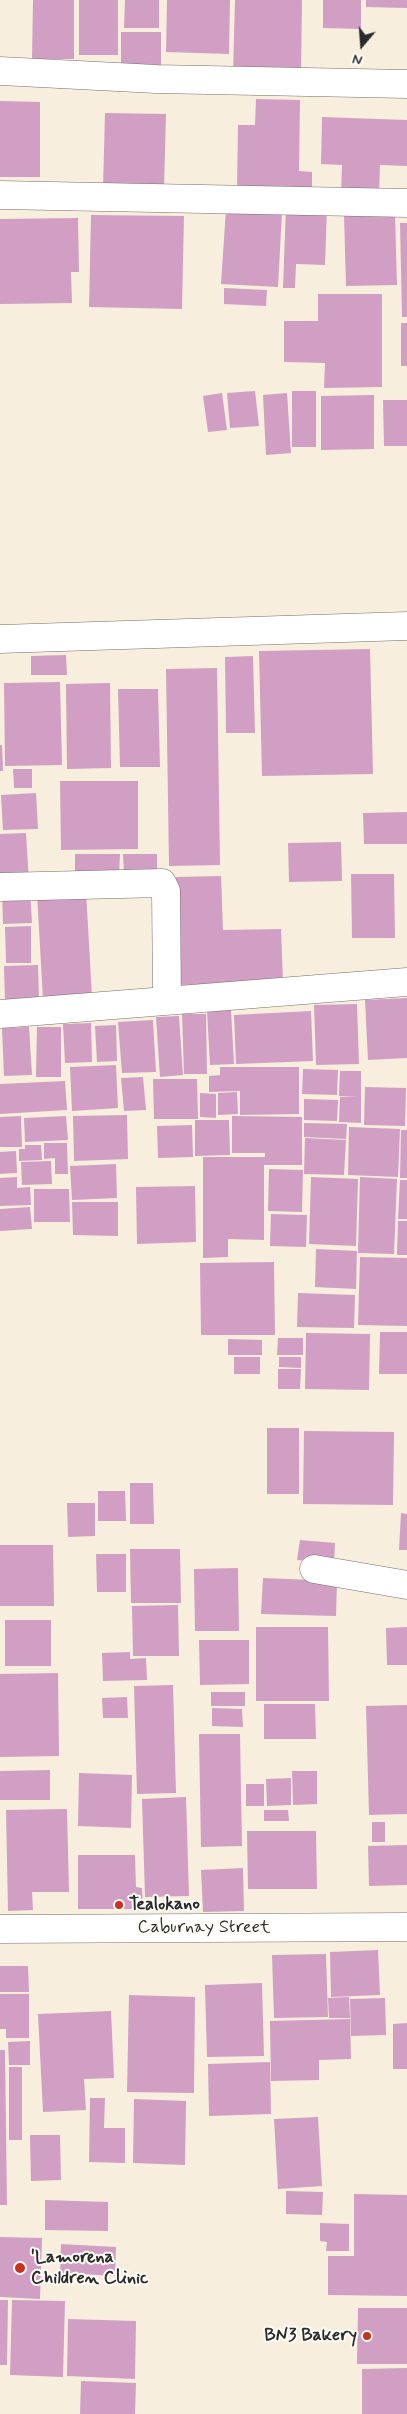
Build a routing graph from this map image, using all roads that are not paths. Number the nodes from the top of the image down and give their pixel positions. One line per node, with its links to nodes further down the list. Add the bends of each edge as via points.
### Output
1 (0, 71): 2 (street, via 156,79)
2 (407, 84)
3 (0, 195): 4 (street)
4 (407, 203)
5 (407, 626): 6 (street)
6 (0, 639)
7 (0, 887): 9 (street, via 162,883 166,890)
8 (407, 982): 9 (street)
9 (167, 1000): 10 (street)
10 (0, 1014)
11 (314, 1569): 12 (street)
12 (407, 1585)
13 (407, 1927): 14 (street, Caburnay Street)
14 (0, 1930)

